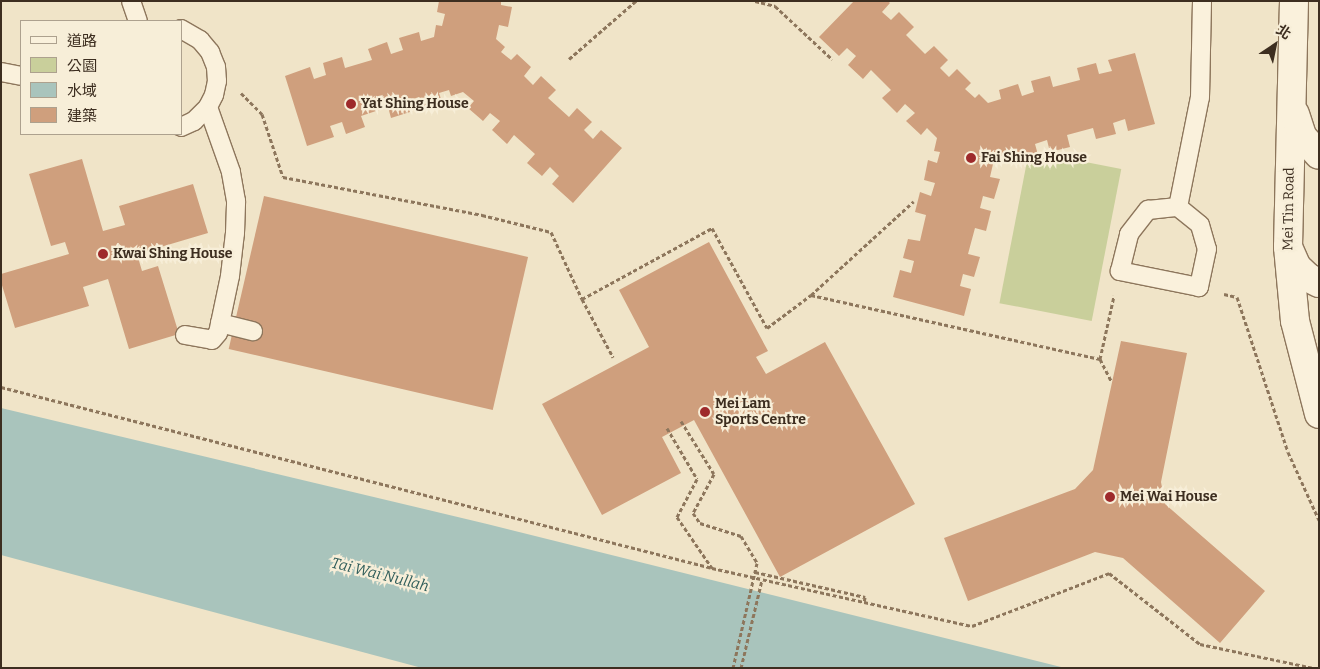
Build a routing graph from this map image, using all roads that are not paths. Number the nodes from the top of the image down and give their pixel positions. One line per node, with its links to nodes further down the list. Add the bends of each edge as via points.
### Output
1 (131, 1): 4 (lane)
2 (1202, 1): 12 (lane, via 1200,97)
3 (1294, 1): 8 (street, Mei Tin Road)
4 (138, 20)
5 (182, 30): 9 (lane, via 200,40 216,67 215,88)
6 (1, 72): 7 (lane)
7 (20, 76)
8 (1293, 98): 11 (street, via 1302,136); 13 (street, Mei Tin Road)
9 (208, 107): 10 (lane, via 194,121); 15 (lane, via 231,172 236,201 230,276)
10 (182, 127)
11 (1319, 155)
12 (1178, 207): 12 (lane, via 1200,225 1207,249 1199,288 1120,271 1129,234 1148,210)
13 (1288, 247): 14 (street, via 1297,268); 18 (street, Mei Tin Road, via 1295,321)
14 (1319, 283)
15 (220, 323): 16 (lane); 17 (lane, via 212,340)
16 (253, 331)
17 (185, 335)
18 (1319, 414)

